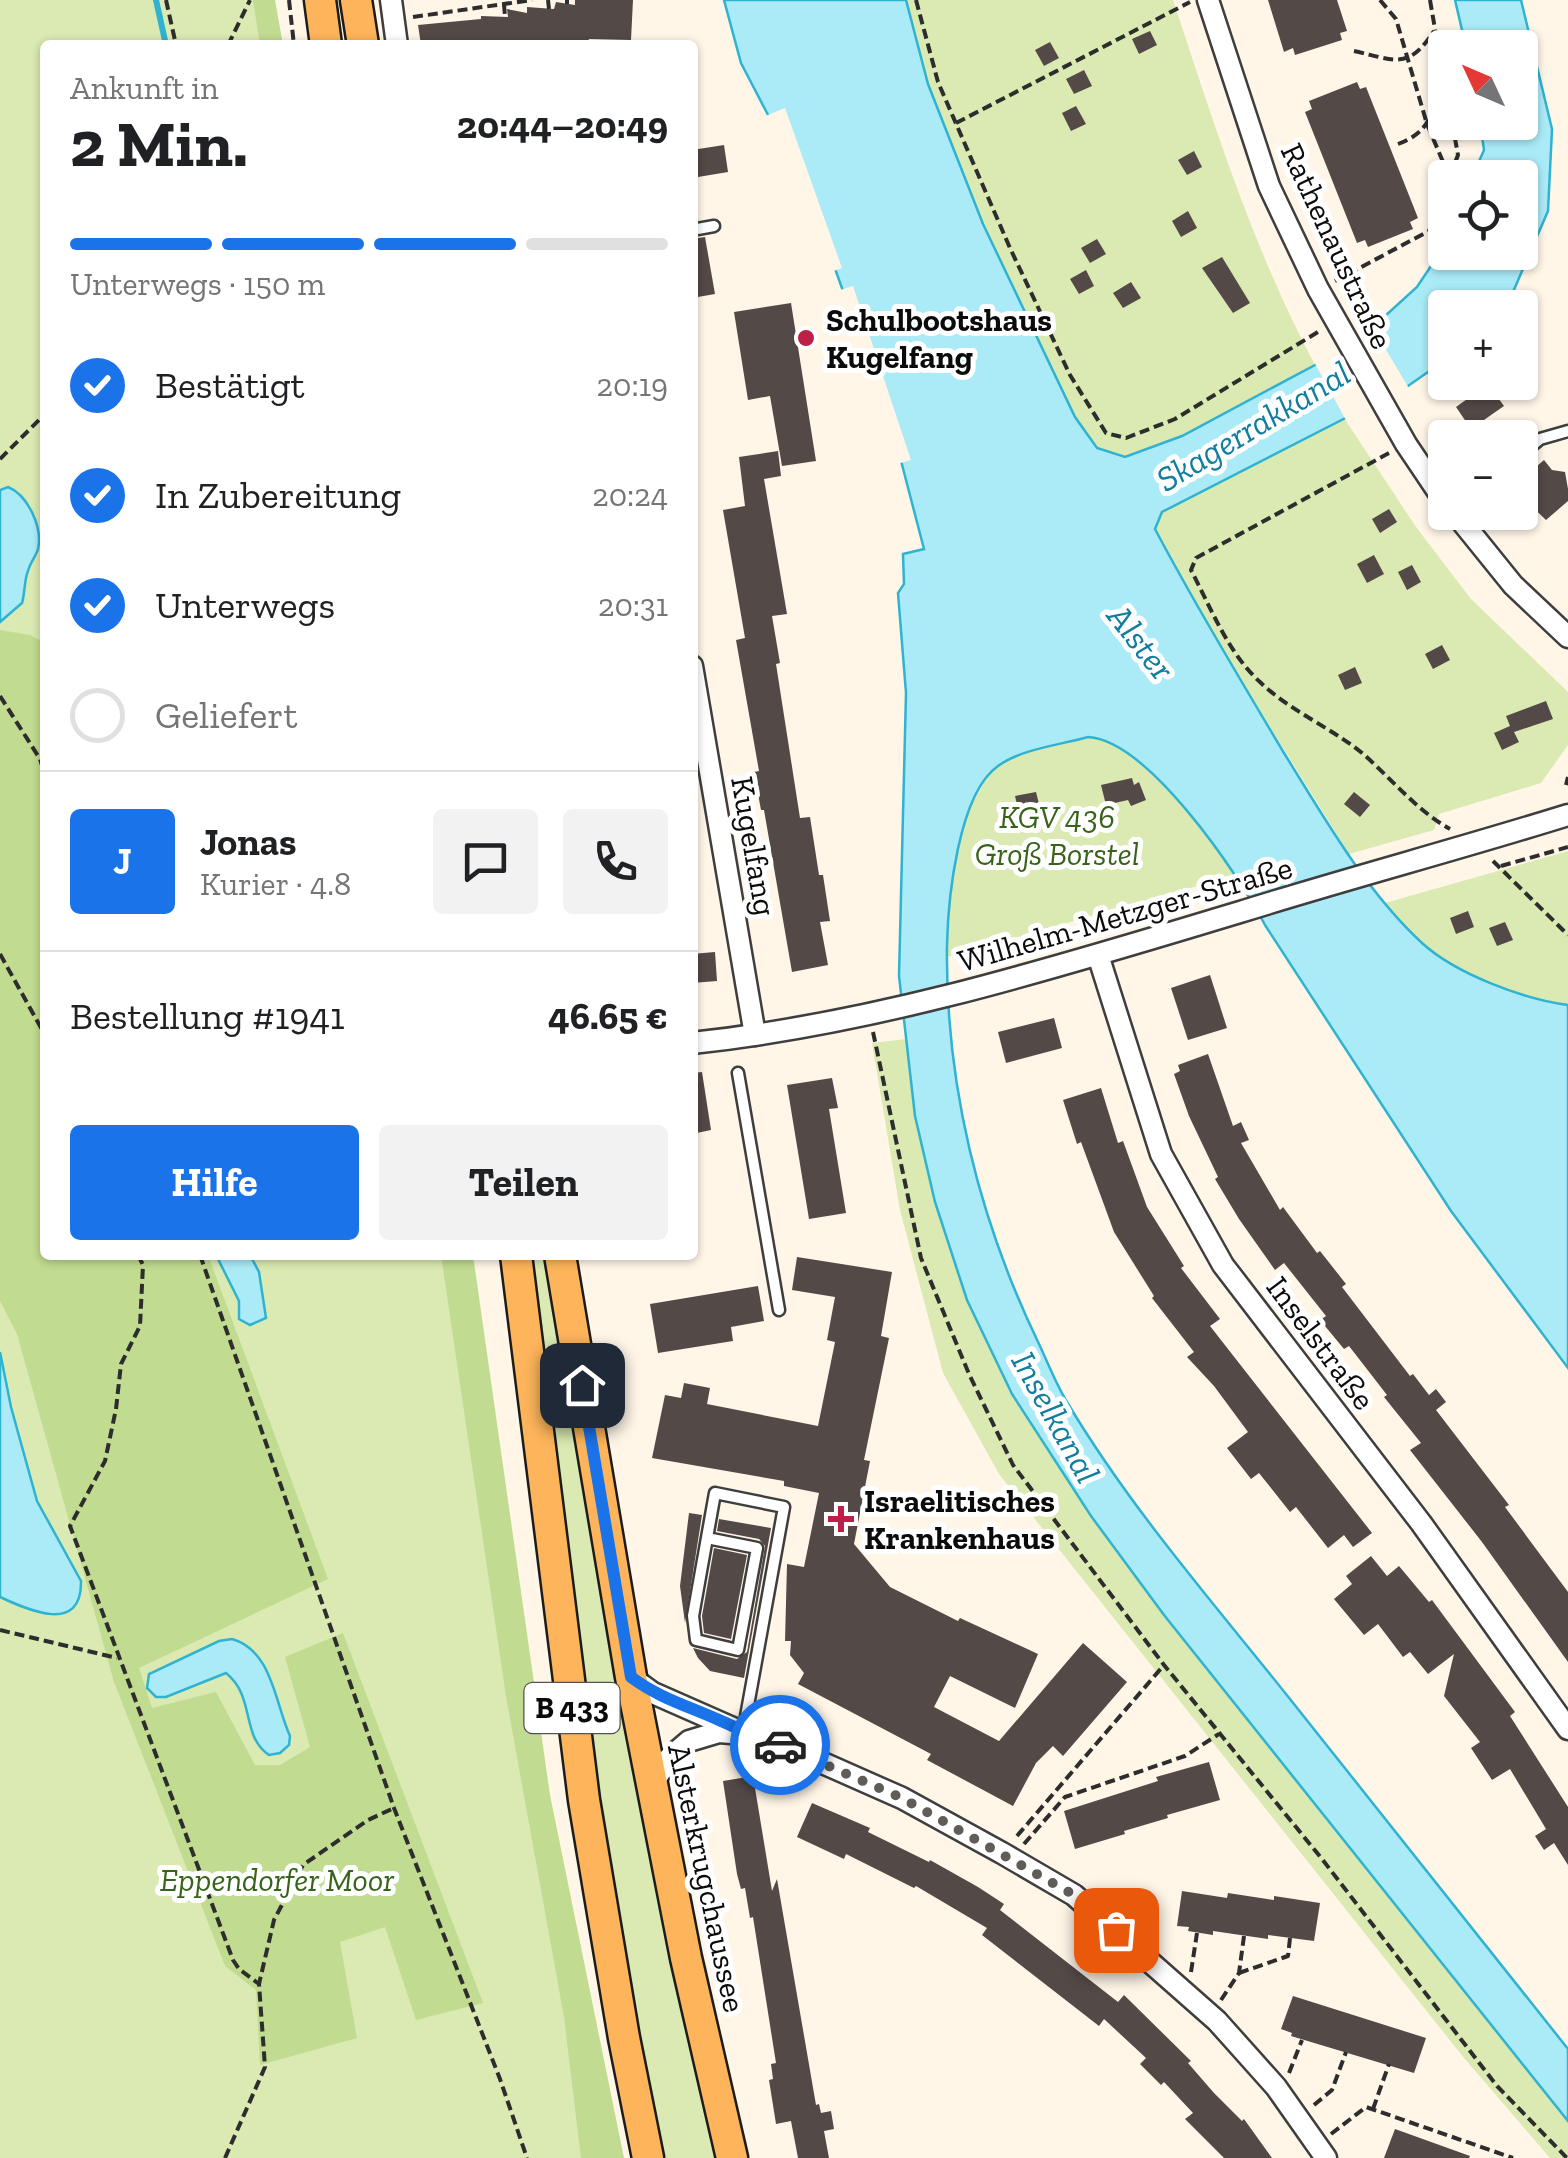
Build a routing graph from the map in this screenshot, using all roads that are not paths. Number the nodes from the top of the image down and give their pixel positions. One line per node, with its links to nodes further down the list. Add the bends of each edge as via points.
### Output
1 (320, 0): 5 (main road)
2 (356, 0): 6 (main road)
3 (1208, 0): 12 (street, Rathenaustraße, via 1269,186 1342,336)
4 (392, 10): 7 (street)
5 (325, 40)
6 (362, 40)
7 (396, 40)
8 (714, 226): 9 (lane)
9 (698, 229)
10 (1568, 431): 11 (lane)
11 (1538, 441)
12 (1428, 477)
13 (1469, 530): 14 (street)
14 (1568, 636)
15 (698, 701): 18 (street, Kugelfang)
16 (1568, 814): 17 (street, Wilhelm-Metzger-Straße)
17 (1098, 956): 18 (street, Wilhelm-Metzger-Straße, via 958,994); 26 (street, Inselstraße, via 1161,1154 1223,1265 1421,1523)
18 (755, 1035): 19 (street, Wilhelm-Metzger-Straße)
19 (698, 1041)
20 (738, 1073): 23 (lane)
21 (517, 1260): 30 (main road, B 433, via 584,1800)
22 (561, 1260): 25 (main road, Alsterkrugchaussee / B 433)
23 (780, 1310)
24 (707, 1538): 24 (lane, via 693,1616 696,1640 738,1650 757,1548); 27 (lane, via 715,1492 784,1506)
25 (631, 1677): 27 (street, via 653,1694); 28 (main road, Alsterkrugchaussee / B 433)
26 (1568, 1730)
27 (743, 1734): 28 (street, via 688,1740); 29 (street, via 902,1798 1074,1895 1207,2012 1276,2086)
28 (652, 1785): 31 (main road, Alsterkrugchaussee / B 433)
29 (1322, 2151)
30 (648, 2158)
31 (732, 2158)

